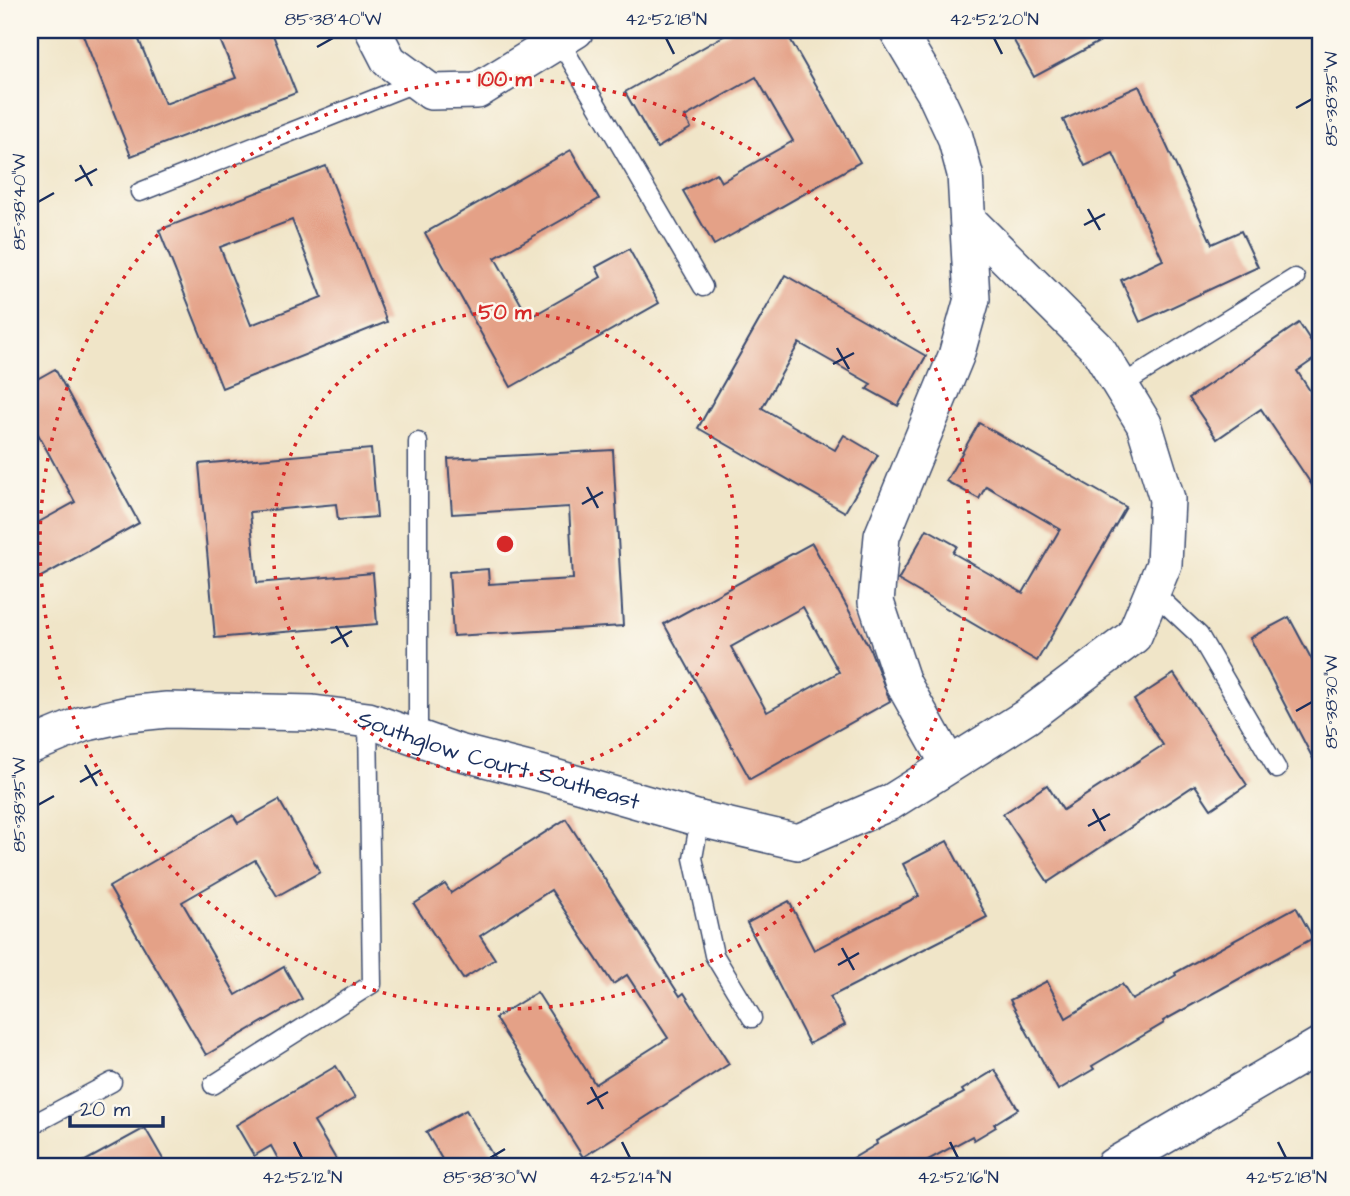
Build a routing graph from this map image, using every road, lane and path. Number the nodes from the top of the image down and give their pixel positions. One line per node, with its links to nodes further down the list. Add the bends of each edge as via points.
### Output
1 (373, 30): 4 (street, via 389,61)
2 (897, 30): 6 (street, via 955,137 965,174)
3 (567, 35): 4 (street, via 477,90 431,92); 8 (lane)
4 (417, 82): 5 (lane)
5 (140, 192)
6 (968, 220): 9 (street, Southglow Court Southeast, via 1098,349); 15 (street, via 972,299 956,356 882,536 876,602 903,683)
7 (1295, 278): 9 (lane)
8 (703, 287)
9 (1121, 386): 11 (street, Southglow Court Southeast, via 1144,425 1167,499 1164,564)
10 (418, 442): 13 (lane)
11 (1153, 592): 15 (street, Southglow Court Southeast, via 1134,636 1026,717); 16 (lane, via 1199,635)
12 (368, 720): 13 (street, Southglow Court Southeast); 14 (street, Southglow Court Southeast, via 313,713 167,710 83,724); 21 (lane, via 372,984)
13 (418, 738): 17 (street, Southglow Court Southeast)
14 (30, 746)
15 (949, 765): 17 (street, Southglow Court Southeast, via 891,802 798,842)
16 (1277, 769)
17 (700, 819): 18 (lane, via 693,858 714,955)
18 (752, 1018)
19 (1320, 1045): 23 (street)
20 (112, 1082): 22 (lane)
21 (213, 1085)
22 (30, 1126)
23 (1113, 1166)

